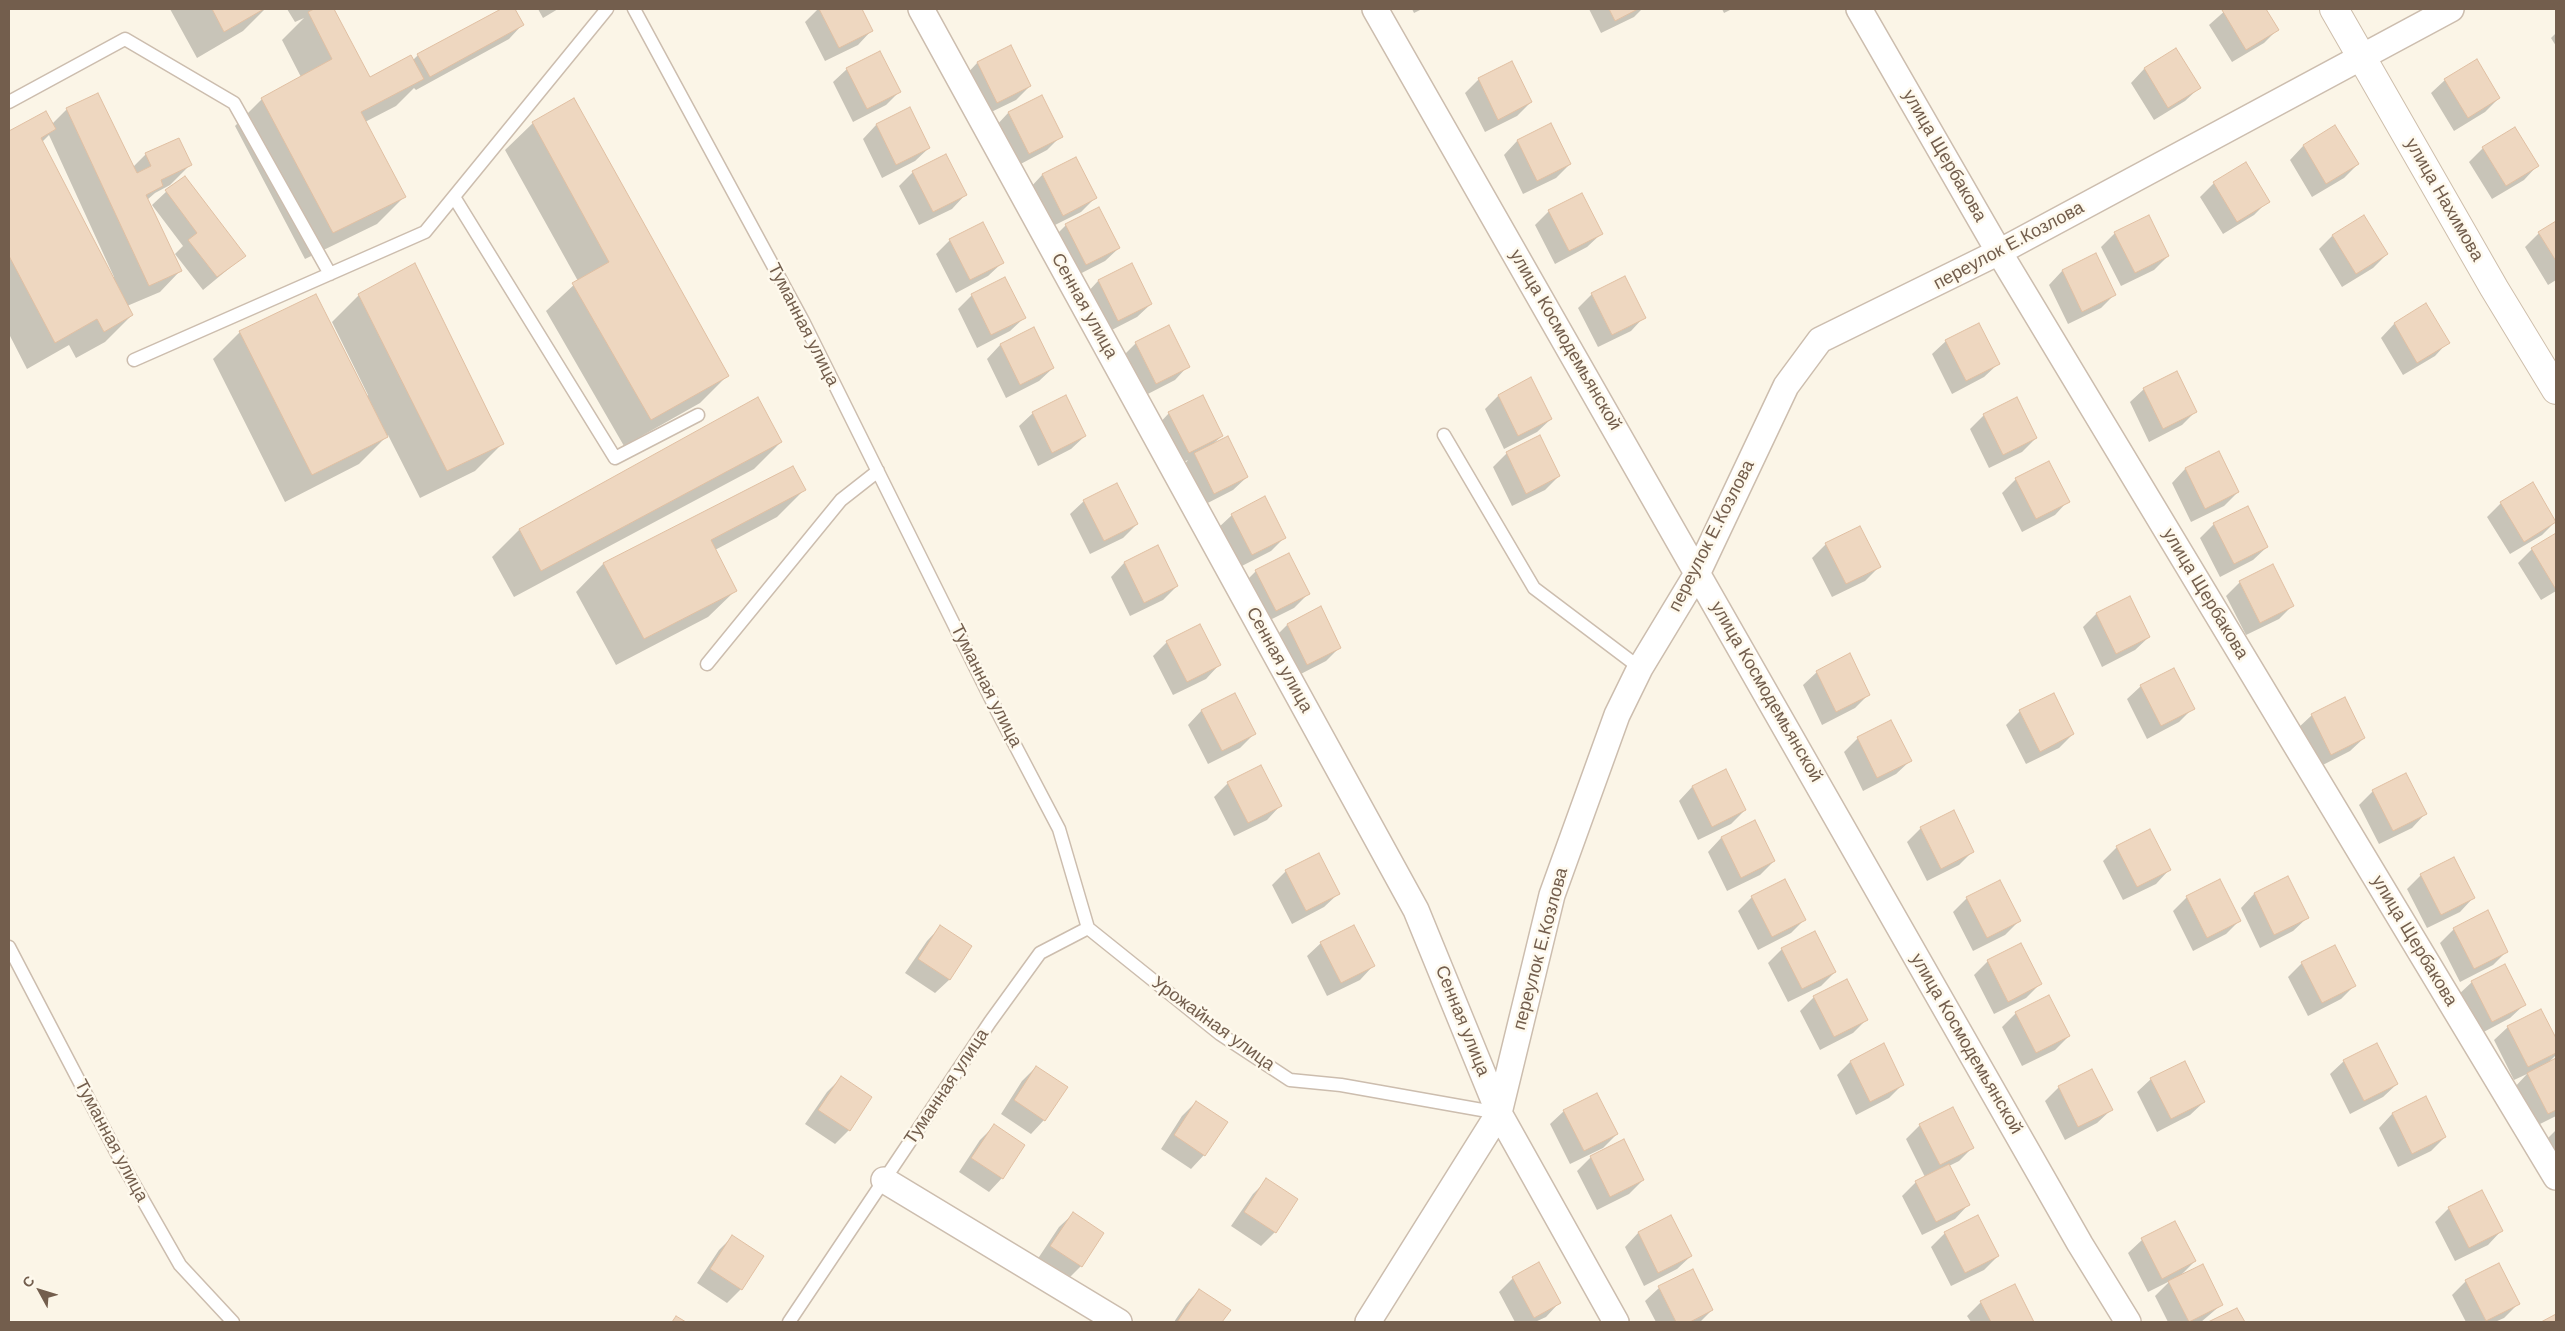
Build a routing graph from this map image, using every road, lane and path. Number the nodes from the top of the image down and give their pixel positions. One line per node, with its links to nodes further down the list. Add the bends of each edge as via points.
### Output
1 (607, 9): 10 (lane)
2 (634, 9): 17 (lane, Туманная улица, via 803,321)
3 (920, 9): 23 (street, Сенная улица, via 1416,910)
4 (1375, 9): 18 (street, улица Космодемьянской)
5 (1859, 9): 11 (street, улица Щербакова)
6 (2334, 9): 8 (main road, улица Нахимова)
7 (2451, 9): 8 (street, переулок Е.Козлова)
8 (2362, 57): 11 (street, переулок Е.Козлова); 14 (main road, улица Нахимова)
9 (9, 102): 12 (lane, via 125,39 234,103)
10 (454, 197): 12 (lane, via 425,232); 15 (lane, via 615,458)
11 (1999, 252): 18 (street, переулок Е.Козлова, via 1820,340 1786,386); 24 (street, улица Щербакова)
12 (330, 274): 13 (lane)
13 (134, 360)
14 (2556, 390)
15 (698, 415)
16 (1444, 436): 20 (lane, via 1534,588)
17 (878, 471): 19 (lane, via 841,500); 21 (lane, Туманная улица, via 1059,829)
18 (1698, 572): 20 (street, переулок Е.Козлова); 31 (street, улица Космодемьянской, via 2075,1235)
19 (707, 664)
20 (1640, 668): 23 (street, переулок Е.Козлова, via 1617,715 1552,895)
21 (1088, 928): 23 (lane, Урожайная улица, via 1220,1034 1290,1080 1341,1085); 25 (lane, Туманная улица, via 1040,953)
22 (9, 947): 26 (lane, Туманная улица, via 123,1166 180,1265)
23 (1500, 1113): 29 (street, переулок Е.Козлова); 30 (street, Сенная улица)
24 (2556, 1177)
25 (884, 1180): 27 (lane, Туманная улица); 28 (street)
26 (233, 1322)
27 (789, 1322)
28 (1119, 1322)
29 (1368, 1322)
30 (1616, 1322)
31 (2128, 1322)

